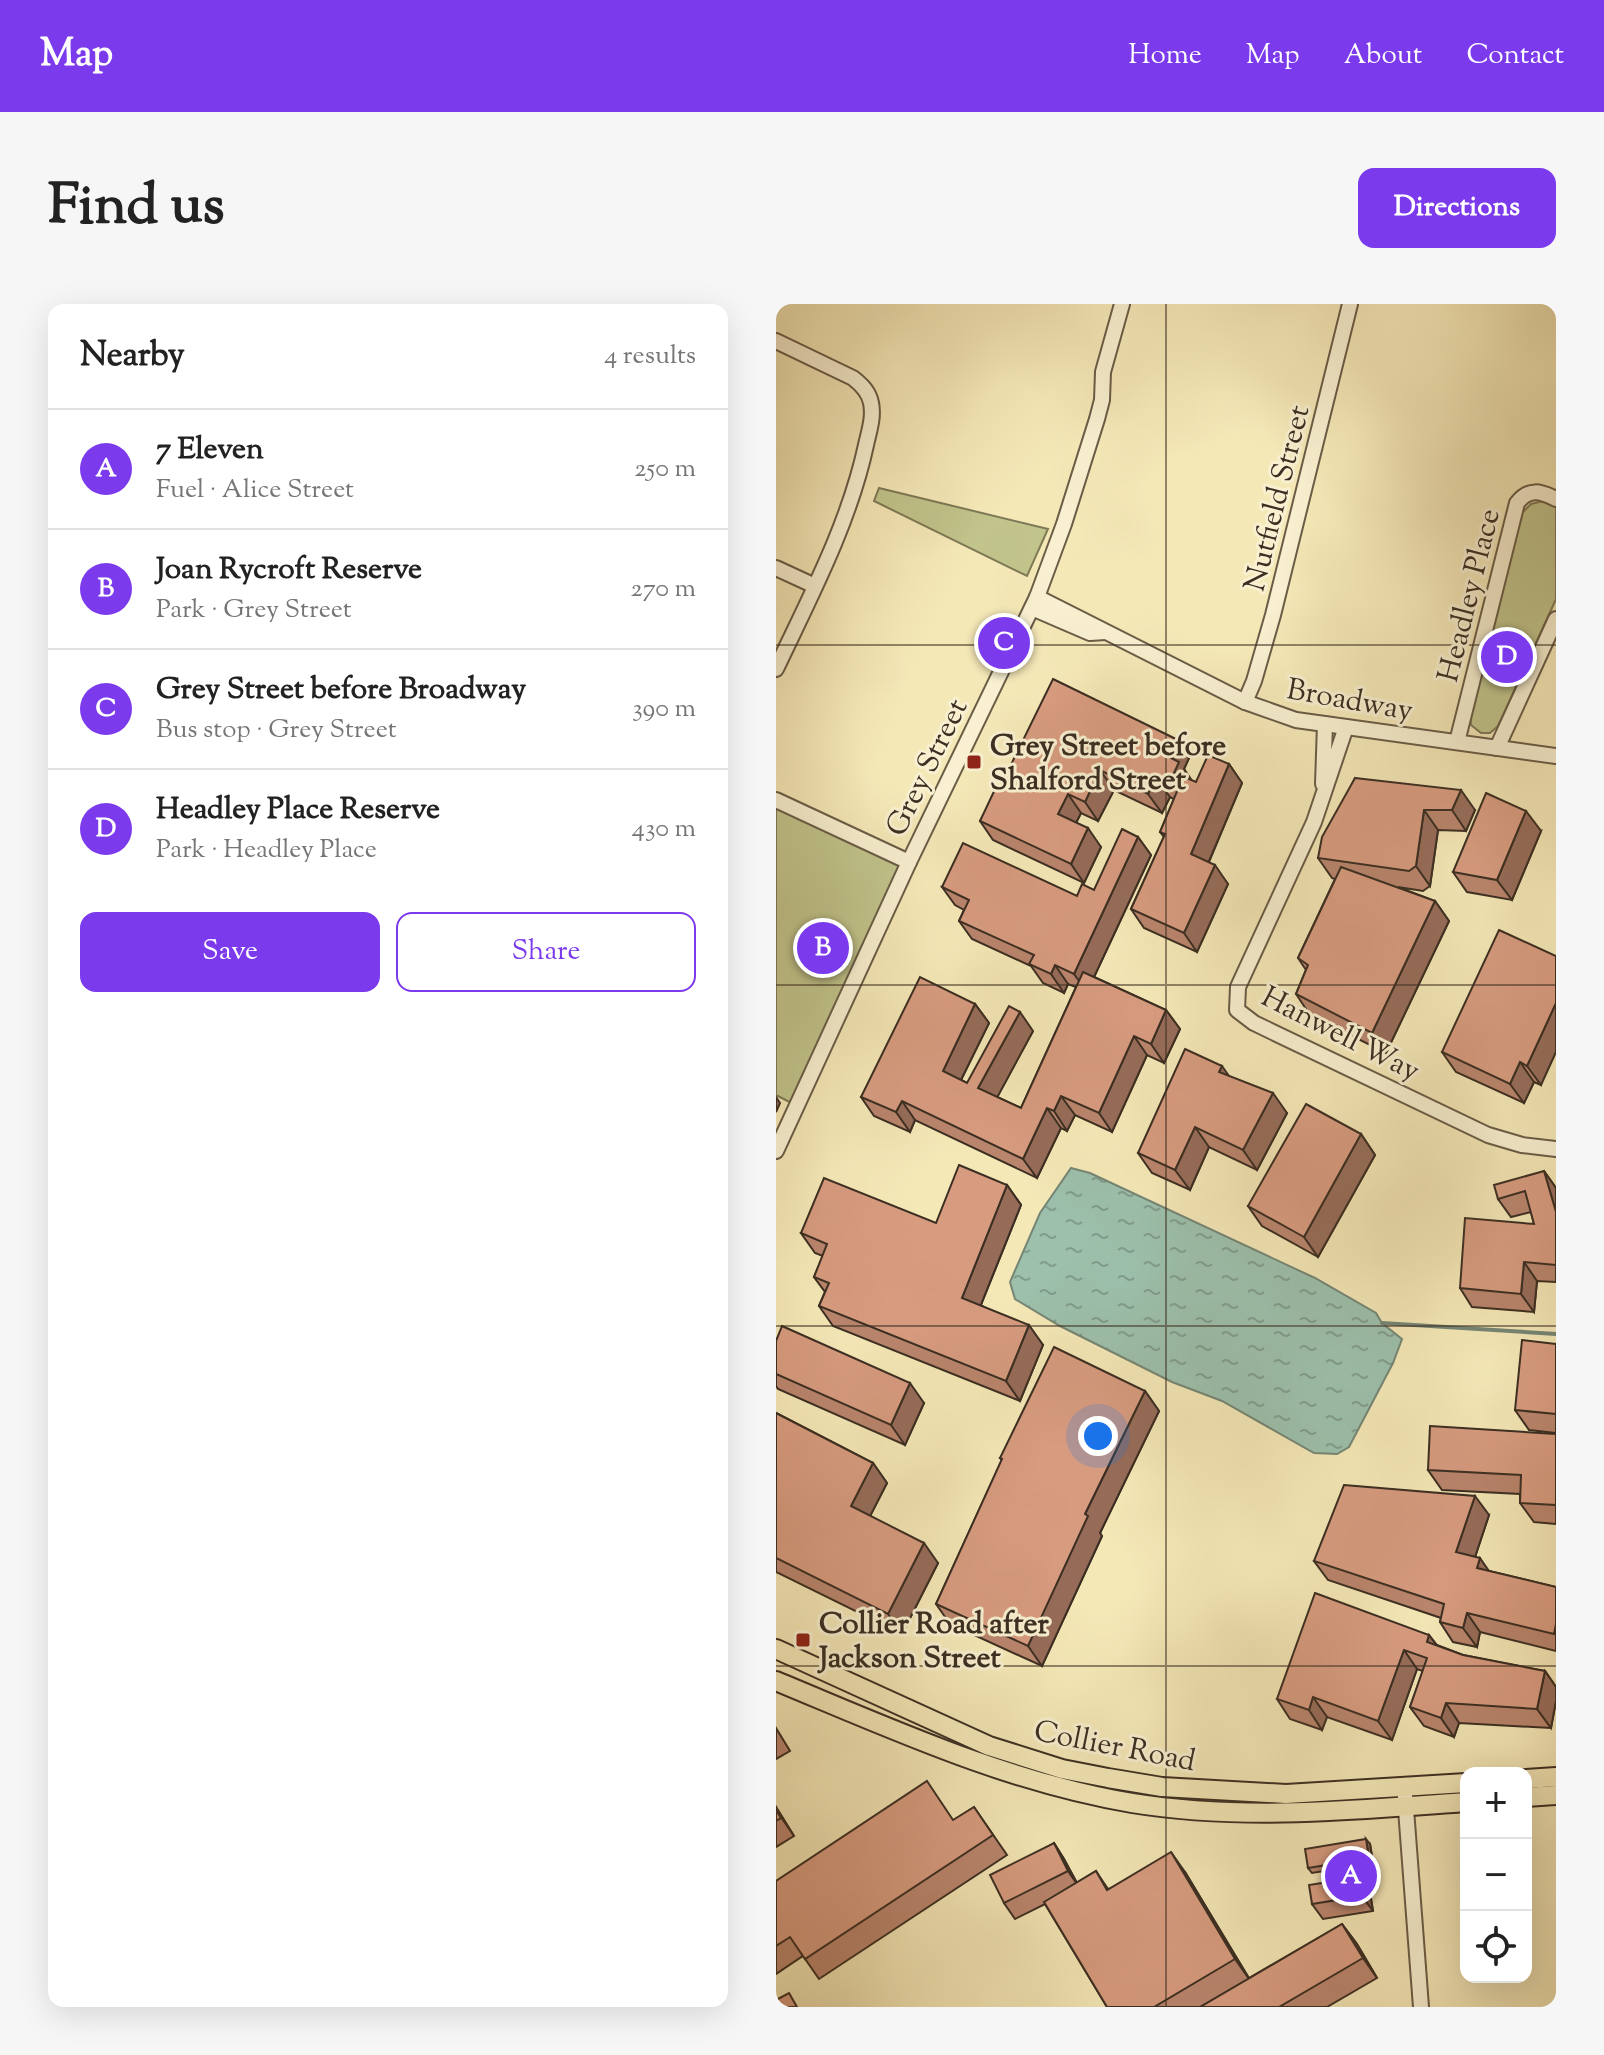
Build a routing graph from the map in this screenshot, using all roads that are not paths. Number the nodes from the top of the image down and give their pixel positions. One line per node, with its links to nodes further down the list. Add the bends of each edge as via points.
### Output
1 (1122, 304): 7 (street, Grey Street, via 1103,372 1097,419)
2 (1350, 304): 10 (street, Nutfield Street, via 1273,615)
3 (776, 341): 6 (street, via 853,378 871,399 860,474)
4 (1556, 499): 13 (street, Headley Place, via 1536,491 1517,503)
5 (776, 568): 6 (street)
6 (815, 586): 9 (street)
7 (1035, 602): 10 (street, Broadway, via 1097,625); 18 (street, Grey Street)
8 (1556, 619): 14 (street)
9 (776, 669)
10 (1245, 702): 11 (street, Broadway)
11 (1325, 724): 12 (street, Broadway); 16 (street, Hanwell Way)
12 (1346, 727): 13 (street, Broadway); 16 (street, Hanwell Way)
13 (1457, 742): 14 (street, Broadway)
14 (1497, 748): 15 (street, Broadway)
15 (1556, 756)
16 (1324, 788): 19 (street, Hanwell Way, via 1314,822 1238,987 1237,1010 1254,1023 1488,1135)
17 (776, 800): 18 (street)
18 (909, 862): 20 (street, Grey Street)
19 (1556, 1149)
20 (776, 1151)
21 (776, 1649): 27 (main road, Collier Road, via 989,1746 1062,1769 1218,1792)
22 (776, 1681): 27 (main road, Collier Road, via 966,1759 1132,1803 1274,1813)
23 (1556, 1777): 24 (main road)
24 (1532, 1779)
25 (1460, 1784): 27 (main road, Collier Road)
26 (1556, 1795): 28 (main road)
27 (1405, 1796): 29 (main road, Collier Road); 30 (street)
28 (1532, 1797)
29 (1460, 1801)
30 (1421, 2007)

